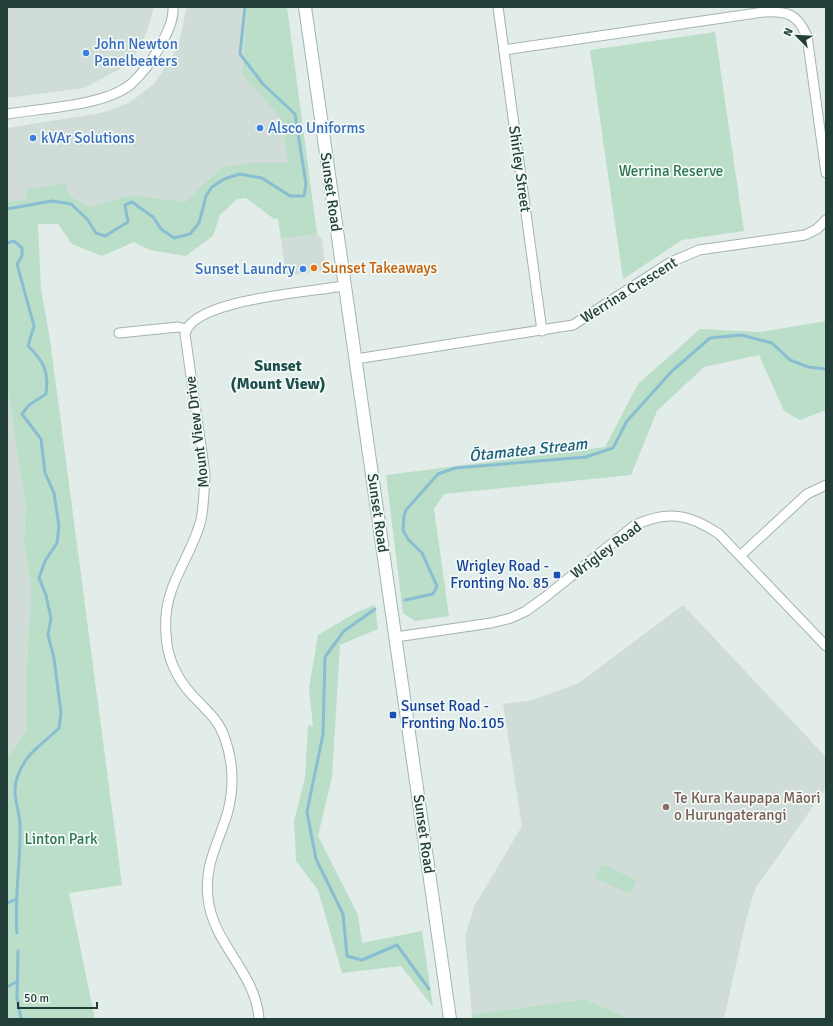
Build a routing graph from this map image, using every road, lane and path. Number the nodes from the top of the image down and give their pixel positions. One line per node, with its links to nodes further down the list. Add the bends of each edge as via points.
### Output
1 (173, 7): 5 (street, via 166,37 149,65 131,84 112,95 89,102)
2 (305, 7): 8 (main road, Sunset Road)
3 (498, 7): 4 (street, Shirley Street)
4 (504, 50): 6 (street, via 764,12 779,11 792,15 801,24 807,36); 10 (street, Shirley Street)
5 (7, 114)
6 (826, 173)
7 (826, 220): 10 (street, Werrina Crescent, via 817,229 805,235 699,250 685,255 580,322)
8 (343, 286): 9 (street, via 257,298 231,305 201,316); 12 (main road, Sunset Road)
9 (186, 329): 11 (street); 17 (street, Mount View Drive, via 185,340 205,474 204,497 201,520 173,581 169,597 166,633 168,652 180,680 218,723 228,751 231,798 208,868 208,898 217,929 250,983)
10 (542, 331): 12 (street, Werrina Crescent)
11 (119, 333)
12 (356, 359): 15 (main road, Sunset Road)
13 (826, 485): 14 (street, via 807,494)
14 (741, 555): 15 (street, Wrigley Road, via 719,534 703,524 670,515 649,518 635,525 526,611 491,623); 16 (street, Wrigley Road)
15 (396, 637): 18 (main road, Sunset Road)
16 (826, 646)
17 (259, 1019)
18 (450, 1019)

